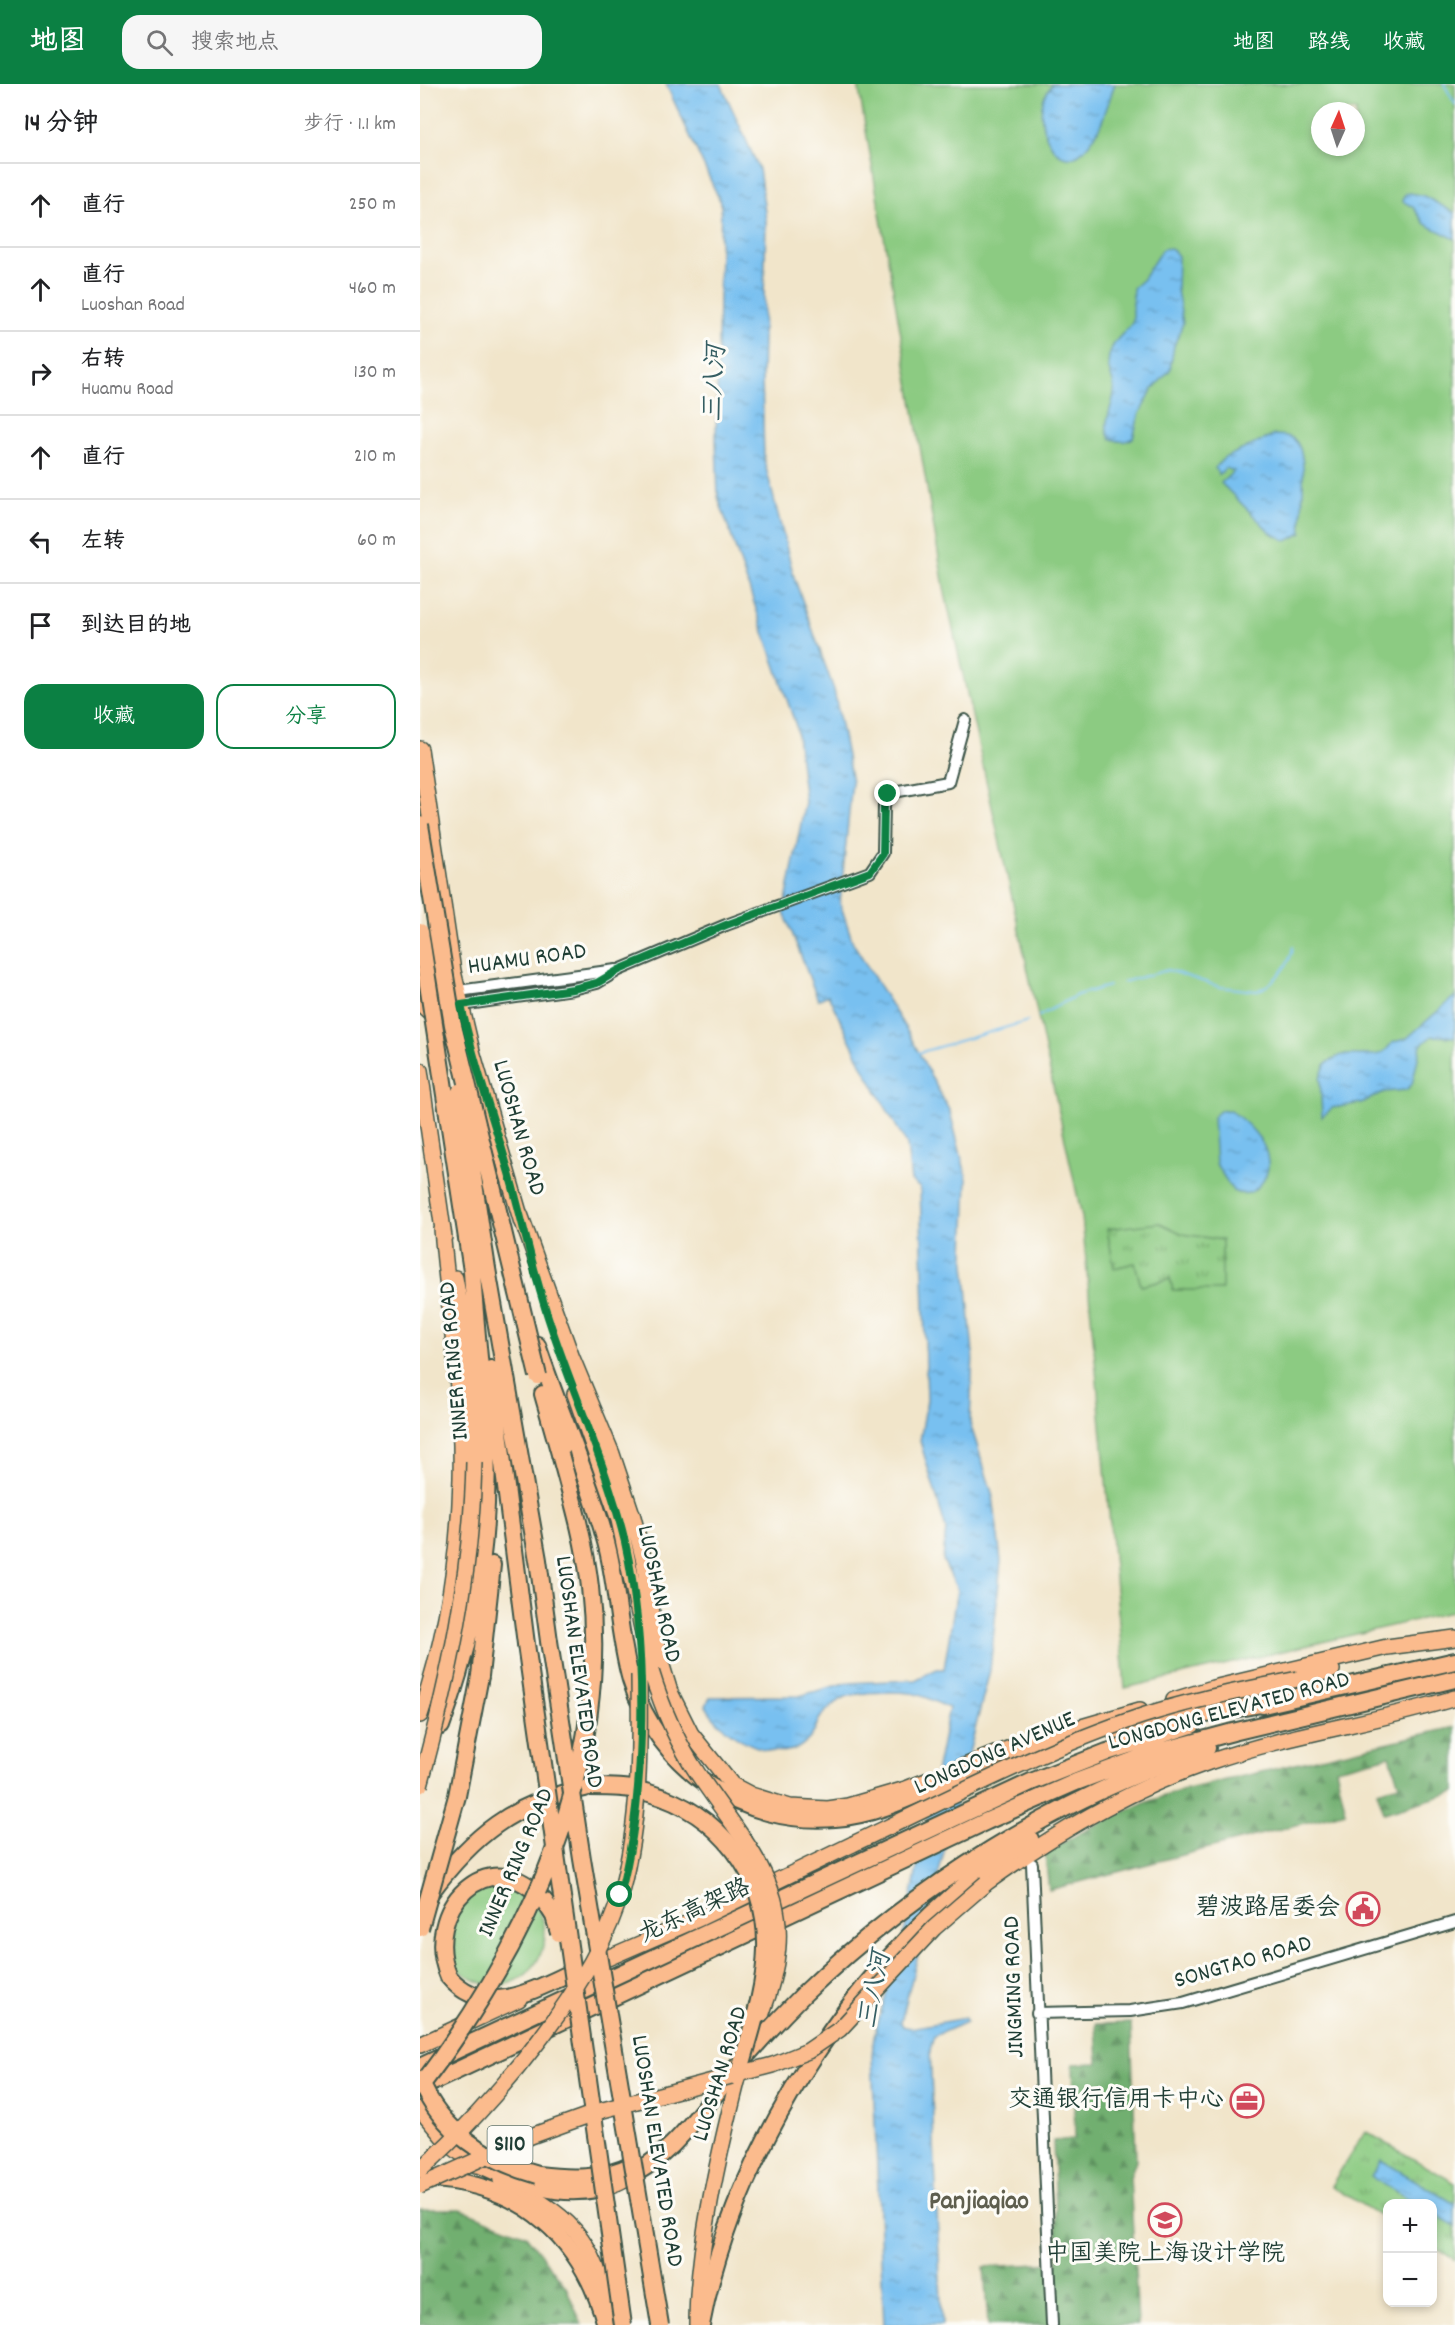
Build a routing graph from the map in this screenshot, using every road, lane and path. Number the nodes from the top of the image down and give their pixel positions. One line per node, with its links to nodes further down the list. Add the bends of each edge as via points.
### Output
1 (965, 720): 5 (street, HUAMU ROAD, via 948,782 888,794 884,805 883,854 870,872 772,907 619,970 597,983 573,989)
2 (420, 748): 5 (main road, LUOSHAN ROAD)
3 (420, 825): 7 (highway, INNER RING ROAD, bridge)
4 (420, 932): 13 (highway, INNER RING ROAD, bridge)
5 (460, 998): 8 (main road, LUOSHAN ROAD)
6 (420, 1003): 8 (main road)
7 (453, 1025): 12 (highway, INNER RING ROAD, bridge); 13 (highway, LUOSHAN ELEVATED ROAD, bridge)
8 (472, 1051): 10 (main road, LUOSHAN ROAD)
9 (420, 1070): 11 (main road)
10 (520, 1214): 15 (main road, LUOSHAN ROAD, via 549,1320 612,1496); 26 (main road, via 622,1485 644,1561 663,1672 691,1734 732,1785 769,1802 809,1809)
11 (442, 1229): 22 (main road, via 459,1412 460,1509 443,1637); 24 (main road, bridge, via 462,1314 470,1380 473,1514 465,1586)
12 (511, 1265): 26 (highway, bridge, via 594,1502 613,1572 627,1661 637,1696 653,1729 686,1768 723,1795 777,1815 822,1819 850,1816); 40 (highway, INNER RING ROAD, bridge, via 586,1558 593,1639 590,1704 574,1790 544,1875 486,1989)
13 (479, 1270): 14 (highway, LUOSHAN ELEVATED ROAD); 23 (highway, INNER RING ROAD, via 486,1446 484,1542 465,1650); 48 (highway, LUOSHAN ELEVATED ROAD, bridge, via 538,1560 582,1859)
14 (498, 1423): 32 (highway, bridge, via 491,1579 480,1676 457,1796); 36 (highway, LUOSHAN ELEVATED ROAD, bridge)
15 (631, 1577): 38 (main road, LUOSHAN ROAD, bridge, via 651,1671 665,1712 697,1772 758,1859 777,1908 777,1965); 45 (main road, bridge, via 639,1676 637,1781 628,1867 614,1915 580,1980 530,2050)
16 (1455, 1640): 26 (main road, via 1388,1647 1213,1688 987,1756); 33 (main road, LONGDONG AVENUE, bridge, via 1179,1705 1117,1725 1020,1766 709,1914)
17 (1455, 1661): 20 (highway, LONGDONG ELEVATED ROAD)
18 (1455, 1679): 21 (highway, LONGDONG ELEVATED ROAD)
19 (1455, 1698): 29 (main road, via 1252,1749 1171,1776)
20 (1272, 1702): 25 (highway, LONGDONG ELEVATED ROAD, via 1107,1752); 26 (highway, via 1113,1731 1005,1760)
21 (1356, 1702): 27 (highway, LONGDONG ELEVATED ROAD, via 1151,1754); 29 (highway, via 1206,1749 1103,1790)
22 (420, 1715)
23 (420, 1780)
24 (420, 1785)
25 (991, 1800): 37 (highway, 龙东高架路)
26 (880, 1803)
27 (987, 1821): 40 (highway, 龙东高架路)
28 (1032, 1864): 34 (street, JINGMING ROAD)
29 (983, 1870): 41 (highway, via 880,1928 804,1995); 45 (main road, S110, bridge, via 856,2013 824,2042 773,2065 603,2110); 49 (highway, via 922,1923 860,1992 801,2077 751,2172)
30 (421, 1906): 38 (highway, bridge, via 465,1851 507,1815 557,1794 590,1787 620,1788 674,1801 698,1815 731,1845 753,1881 765,1921 766,1948 759,2001)
31 (1455, 1922): 34 (street, SONGTAO ROAD, via 1183,2003 1130,2012)
32 (420, 1928)
33 (576, 1971): 35 (main road, LONGDONG AVENUE); 36 (highway, bridge, via 523,1993 497,1999 470,1994 452,1981 441,1964 434,1942 436,1919 446,1899 477,1878 508,1877 536,1892 554,1916)
34 (1037, 2013): 50 (street, JINGMING ROAD)
35 (420, 2045)
36 (583, 2057): 47 (highway, LUOSHAN ELEVATED ROAD, bridge)
37 (420, 2067)
38 (738, 2078): 49 (main road, LUOSHAN ROAD, via 718,2164 706,2240)
39 (420, 2080): 41 (highway, bridge, via 441,2115 468,2142 501,2162 538,2175 581,2177 624,2169 661,2146)
40 (420, 2088)
41 (716, 2092): 44 (highway, via 663,2156 616,2183 596,2189 555,2190 534,2187)
42 (420, 2109): 43 (main road)
43 (466, 2158): 44 (highway, bridge)
44 (484, 2169): 46 (main road, via 540,2201 577,2232 599,2275)
45 (421, 2178): 46 (highway, via 482,2186 536,2213 585,2268)
46 (607, 2325)
47 (623, 2325)
48 (660, 2325)
49 (699, 2325)
50 (1052, 2325)

